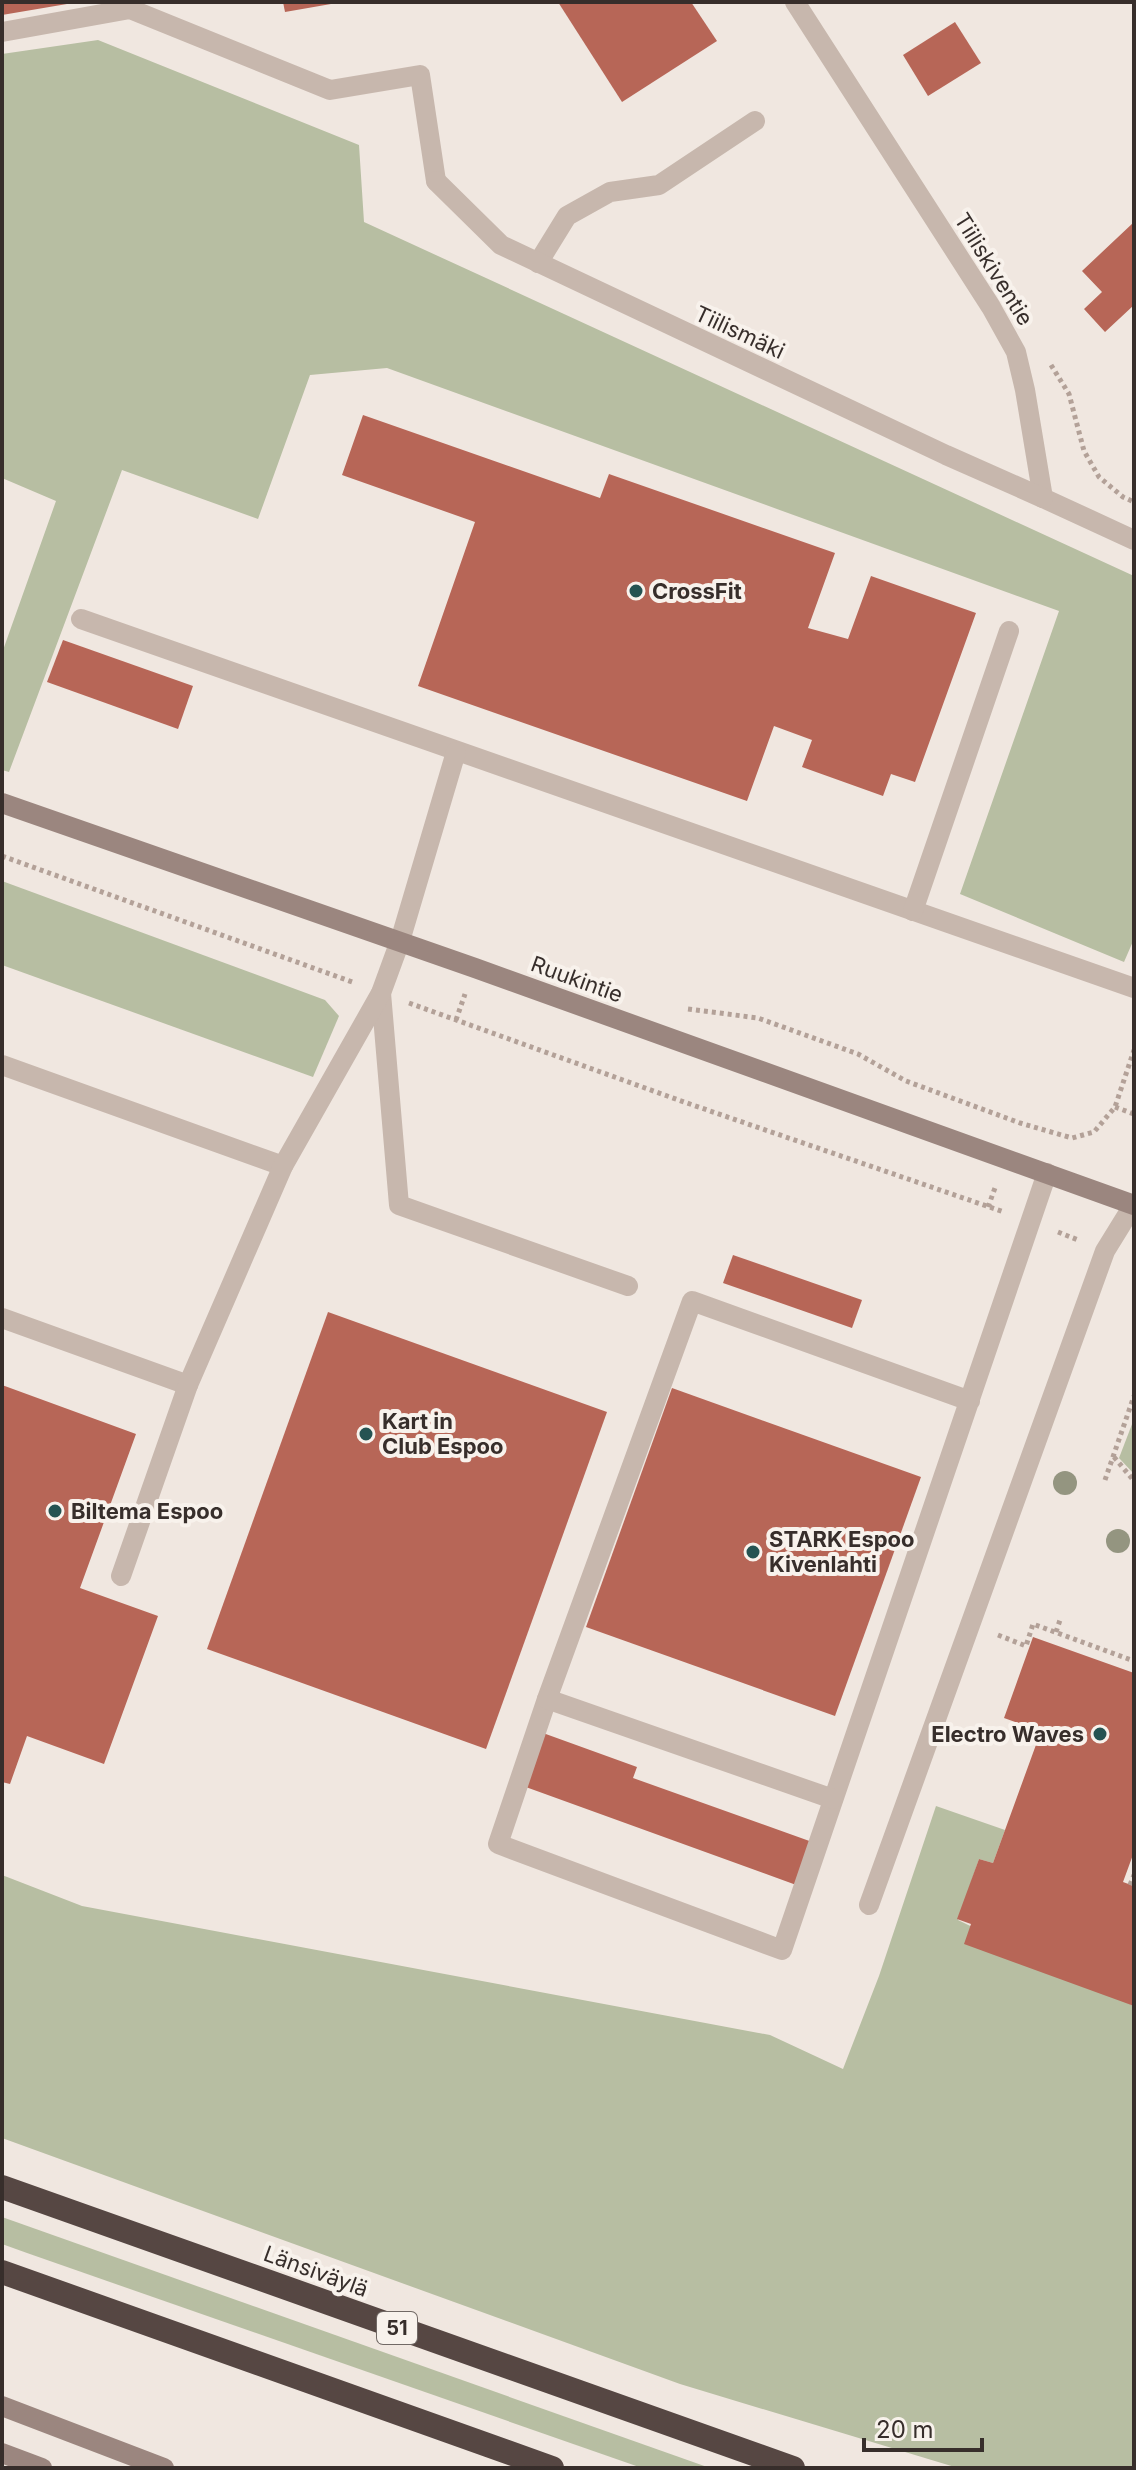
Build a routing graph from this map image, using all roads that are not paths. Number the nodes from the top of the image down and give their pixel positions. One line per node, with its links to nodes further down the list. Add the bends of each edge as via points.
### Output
1 (795, 2): 5 (street, Tiiliskiventie, via 1016,352)
2 (2, 32): 4 (street, Tiilismäki, via 130,9 330,90 420,75 436,181 501,245)
3 (755, 121): 4 (street, via 659,185 610,192 567,216)
4 (538, 263): 5 (street, Tiilismäki)
5 (1043, 498): 6 (street)
6 (1134, 540)
7 (81, 619): 9 (street)
8 (1009, 631): 11 (street)
9 (456, 752): 11 (street); 12 (street)
10 (2, 803): 12 (street, Ruukintie)
11 (913, 911): 13 (street)
12 (400, 941): 14 (street); 17 (street, Ruukintie)
13 (1134, 988)
14 (381, 993): 16 (street); 19 (street, via 399,1205)
15 (2, 1065): 16 (street)
16 (283, 1166): 21 (street)
17 (1047, 1173): 18 (street, Ruukintie); 22 (street)
18 (1134, 1204): 26 (street, via 1105,1251)
19 (628, 1286)
20 (2, 1318): 21 (street)
21 (188, 1385): 23 (street)
22 (970, 1401): 24 (street, via 692,1301); 25 (street)
23 (121, 1576)
24 (547, 1699): 25 (street); 25 (street, via 498,1844 782,1950)
25 (833, 1799)
26 (869, 1905)
27 (2, 2187): 34 (highway, Länsiväylä / 51)
28 (2, 2272): 33 (highway)
29 (2, 2406): 32 (street)
30 (2, 2453): 31 (street)
31 (42, 2468)
32 (164, 2468)
33 (552, 2468)
34 (793, 2468)

